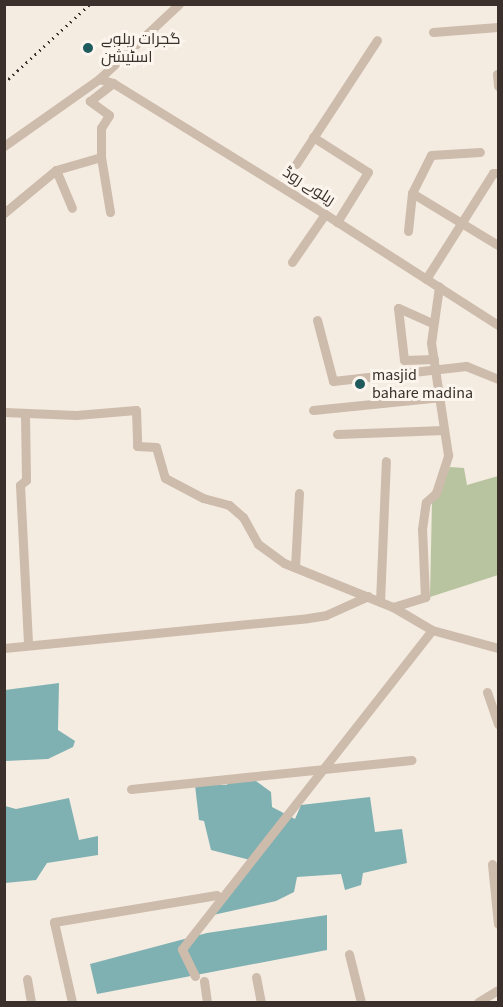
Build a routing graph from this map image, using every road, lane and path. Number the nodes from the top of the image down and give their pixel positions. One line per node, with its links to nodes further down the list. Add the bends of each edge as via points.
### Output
1 (179, 4): 6 (street)
2 (498, 27): 3 (street)
3 (433, 32)
4 (377, 40): 9 (street)
5 (496, 74): 8 (street)
6 (99, 79): 7 (street, ریلوے روڈ); 10 (street)
7 (113, 83): 12 (street, via 90,100 109,115 101,128); 20 (street, ریلوے روڈ)
8 (498, 86)
9 (313, 137): 13 (street); 21 (street, via 368,172)
10 (4, 146)
11 (480, 152): 16 (street, via 431,155)
12 (101, 158): 14 (street); 18 (street)
13 (296, 164)
14 (56, 170): 17 (street); 19 (street)
15 (498, 173): 22 (street, via 493,174)
16 (412, 194): 22 (street); 23 (street)
17 (72, 208)
18 (110, 212)
19 (4, 213)
20 (325, 214): 21 (street, ریلوے روڈ); 25 (street)
21 (337, 222): 26 (street, ریلوے روڈ)
22 (462, 224): 24 (street); 26 (street)
23 (408, 231)
24 (498, 245)
25 (292, 262)
26 (426, 279): 27 (street, ریلوے روڈ)
27 (439, 287): 29 (street); 30 (street, ریلوے روڈ)
28 (316, 320): 32 (street, via 333,381)
29 (432, 323): 31 (street); 31 (street, via 398,308 404,360)
30 (498, 325)
31 (434, 359): 32 (street)
32 (436, 371): 33 (street, via 466,366); 34 (street)
33 (498, 379)
34 (441, 397): 35 (street); 38 (street)
35 (313, 410)
36 (4, 412): 37 (street)
37 (25, 415): 42 (street, via 136,410 137,446 156,447 165,478 203,498 229,505 243,517 258,544); 47 (street, via 26,480 20,485)
38 (444, 430): 39 (street); 45 (street, via 448,455 445,469 436,494 426,502 422,529 425,597)
39 (337, 434)
40 (387, 461): 44 (street)
41 (299, 493): 42 (street)
42 (295, 567): 43 (street)
43 (368, 596): 44 (street); 47 (street, via 326,615 308,618)
44 (380, 602): 45 (street)
45 (393, 607): 46 (street)
46 (432, 630): 49 (street); 53 (street)
47 (28, 644): 48 (street)
48 (4, 648)
49 (498, 648)
50 (487, 692): 51 (street)
51 (498, 724)
52 (412, 759): 53 (street)
53 (321, 769): 54 (street); 59 (street, via 182,949)
54 (131, 789)
55 (492, 864): 57 (street)
56 (217, 895): 65 (street, via 54,922)
57 (498, 924)
58 (349, 954): 68 (street)
59 (195, 976)
60 (256, 977): 67 (street)
61 (27, 979): 64 (street)
62 (204, 981): 66 (street)
63 (498, 990): 69 (street)
64 (32, 1002)
65 (72, 1002)
66 (207, 1002)
67 (261, 1002)
68 (361, 1002)
69 (478, 1002)

